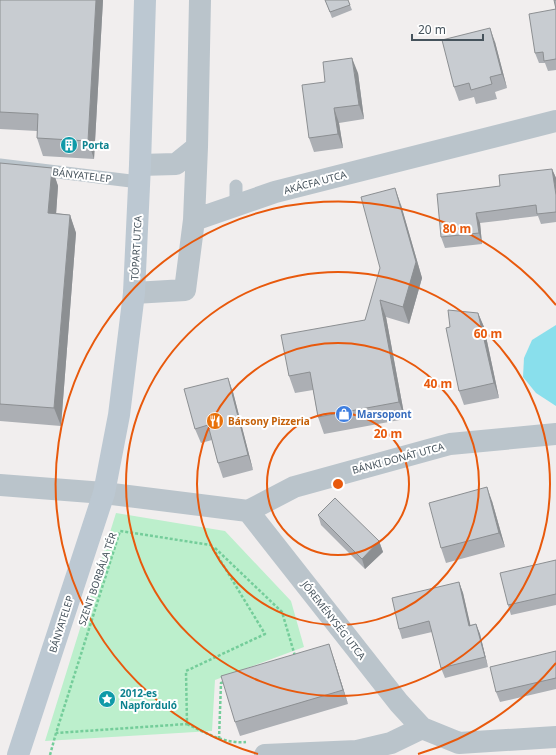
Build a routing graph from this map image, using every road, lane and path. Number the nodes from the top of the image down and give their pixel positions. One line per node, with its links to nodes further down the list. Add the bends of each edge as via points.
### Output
1 (145, 0): 6 (main road, TÓPART UTCA)
2 (200, 0): 4 (street)
3 (556, 121): 7 (street, AKÁCFA UTCA, via 282,190 236,196)
4 (197, 147): 6 (street, via 176,164); 7 (street)
5 (0, 165): 6 (lane, BÁNYATELEP)
6 (140, 173): 8 (main road, TÓPART UTCA)
7 (194, 220): 8 (street, via 185,290)
8 (134, 293): 11 (main road, TÓPART UTCA, via 118,415)
9 (556, 434): 12 (street, BÁNKI DONÁT UTCA, via 450,444 294,487)
10 (0, 485): 11 (street)
11 (104, 493): 12 (street); 22 (main road, BÁNYATELEP)
12 (248, 511): 17 (street, JÓREMÉNYSÉG UTCA, via 399,703)
13 (211, 545): 14 (path, via 282,612 295,659); 16 (path, via 265,634 186,671); 18 (path, SZENT BORBÁLA TÉR, via 120,531)
14 (303, 656)
15 (228, 680): 20 (path, via 221,683)
16 (187, 724): 18 (path); 20 (path)
17 (422, 728): 19 (street, JÓREMÉNYSÉG UTCA, via 458,742); 21 (street, via 391,743 357,752)
18 (56, 733): 23 (path)
19 (556, 737)
20 (219, 739): 21 (path)
21 (260, 748)
22 (18, 755)
23 (50, 755)

